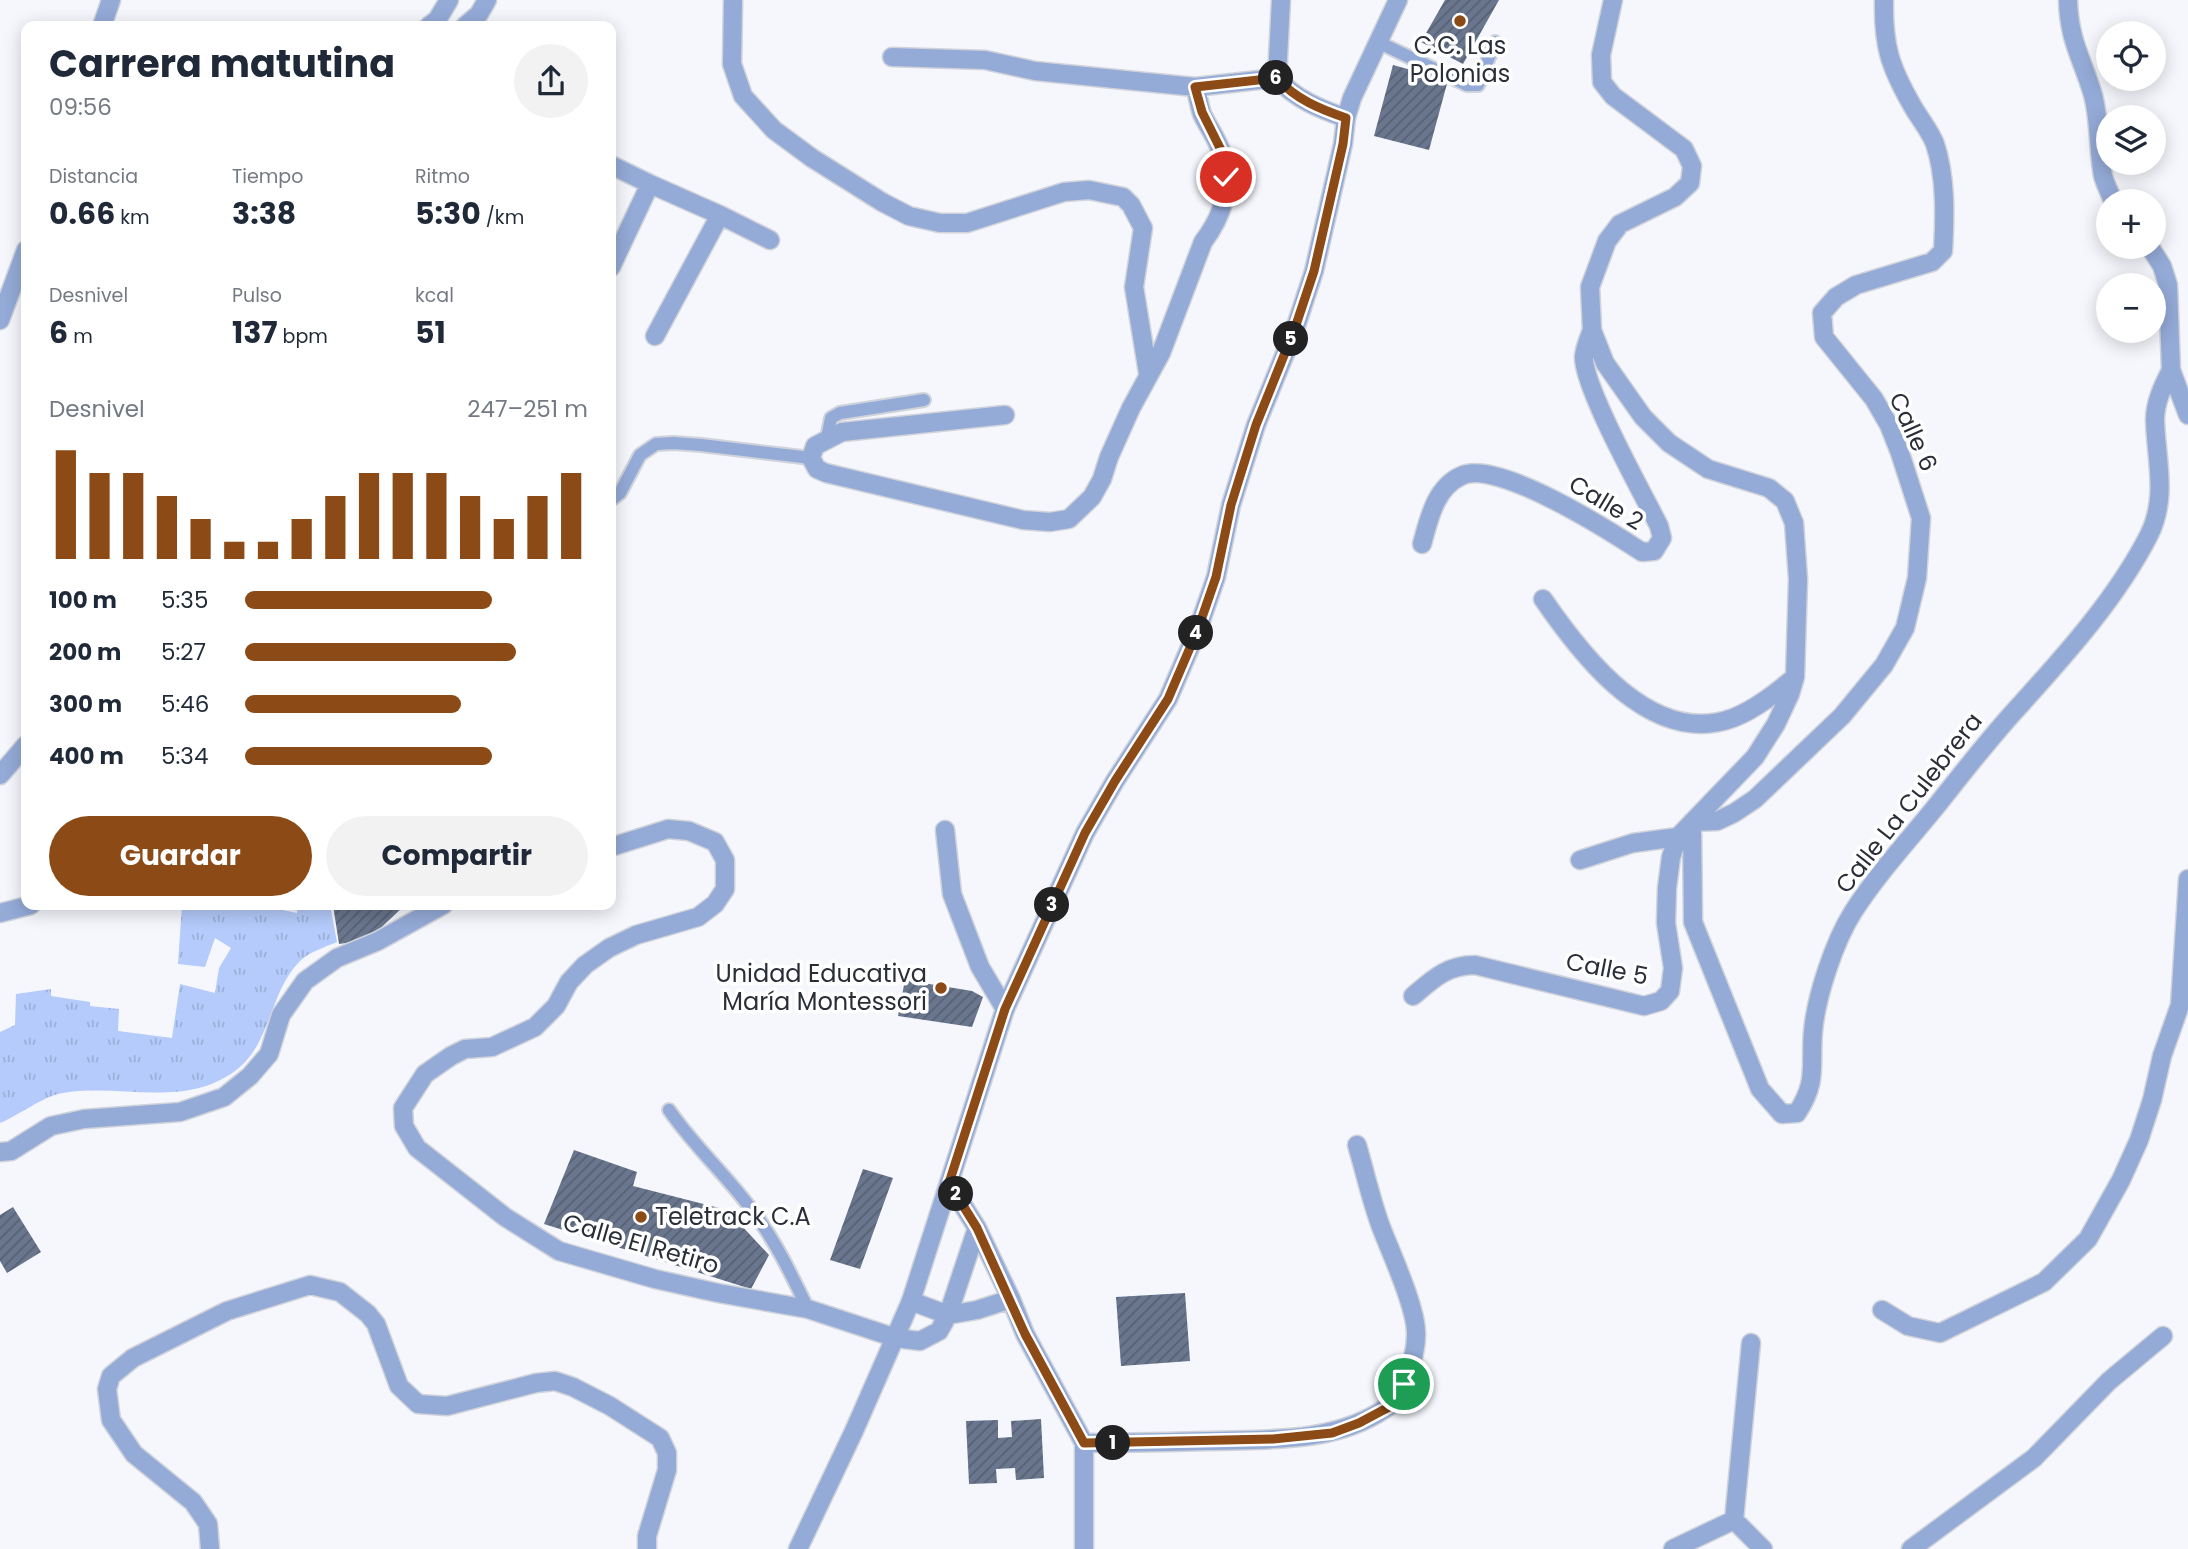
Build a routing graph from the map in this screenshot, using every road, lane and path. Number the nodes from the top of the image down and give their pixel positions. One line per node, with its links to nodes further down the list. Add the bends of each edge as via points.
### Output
1 (111, 0): 10 (street)
2 (449, 0): 11 (street)
3 (487, 0): 12 (street)
4 (733, 0): 31 (street, via 732,64 743,96 774,130 812,158 909,216 967,223 1064,192 1089,190 1123,197 1143,228 1134,287)
5 (1281, 0): 16 (street)
6 (1398, 0): 13 (street)
7 (1612, 0): 28 (street, via 1601,55 1602,82 1613,96 1684,149 1692,166 1690,183 1675,197 1620,224 1607,241 1590,287)
8 (1885, 0): 43 (street, Calle 6, via 1884,32 1894,73 1934,141 1939,159 1943,251 1932,262 1856,285 1822,313 1824,337 1874,399 1900,453 1920,518 1917,578 1905,628 1884,665 1842,716 1755,799 1717,821)
9 (2068, 0): 21 (street, via 2069,24 2100,127)
10 (104, 21)
11 (436, 21)
12 (471, 21)
13 (1378, 42): 14 (lane, via 1467,85 1478,85); 18 (street)
14 (1495, 42)
15 (892, 57): 17 (street, via 985,60 1035,71)
16 (1277, 78): 17 (street); 18 (street, via 1307,102)
17 (1195, 87): 31 (street, via 1223,154 1225,202 1203,242)
18 (1346, 118): 54 (street, via 1314,271 1256,425 1198,629 1168,699 1085,833)
19 (616, 167): 20 (street)
20 (650, 184): 22 (street); 24 (street)
21 (2108, 189)
22 (720, 215): 23 (street); 29 (street)
23 (770, 240)
24 (616, 256)
25 (2158, 259): 30 (street, via 2168,285)
26 (21, 263): 27 (street)
27 (0, 320)
28 (1592, 330): 38 (street, Calle 2, via 1584,357 1590,382 1658,526 1662,538 1654,551 1642,552 1557,500 1481,472 1462,475 1443,489); 40 (street, via 1605,363 1643,417 1669,443 1708,469 1769,488 1785,501 1794,523 1798,579)
29 (655, 336)
30 (2171, 370): 34 (street); 43 (street, Calle La Culebrera, via 2155,418 2160,464 2158,503 2150,532 2085,629 1874,879 1850,917 1822,991 1813,1031 1813,1077 1797,1113 1782,1114 1760,1089 1693,922)
31 (1149, 373): 36 (street, via 1102,479 1092,497 1069,519 1023,520 826,473 817,469)
32 (924, 400): 35 (lane, via 840,413 831,418)
33 (1005, 415): 35 (street, via 842,432)
34 (2188, 415)
35 (827, 438): 36 (street, via 815,446)
36 (811, 458): 37 (lane, via 656,444 640,455)
37 (616, 496)
38 (1422, 544)
39 (1543, 599): 40 (street, via 1588,659 1623,693 1671,719 1695,724 1731,718)
40 (1796, 677): 43 (street, via 1776,724 1755,757)
41 (21, 751): 42 (street)
42 (0, 775)
43 (1692, 822): 45 (street)
44 (946, 830): 54 (street, via 952,894 980,967)
45 (1678, 836): 47 (street, via 1633,843); 52 (street, Calle 5, via 1667,888 1666,923 1673,968 1670,990 1661,1001 1644,1006 1475,965 1443,971)
46 (616, 845): 62 (street, Calle El Retiro, via 668,829 689,831 715,842 724,860 724,889 715,904 698,917 636,935 584,965 535,1027 492,1047 465,1049 425,1074 403,1108 404,1126 417,1148 505,1217 559,1251 655,1279)
47 (1580, 860)
48 (2188, 879): 53 (street)
49 (21, 908): 51 (street)
50 (434, 910): 57 (street, via 337,958 305,981 281,1015 269,1054 224,1097 180,1112 51,1126 11,1152)
51 (0, 913)
52 (1413, 996)
53 (2184, 999): 63 (street, via 2162,1056 2139,1140 2088,1239 2043,1282 1940,1333 1908,1326)
54 (1005, 1009): 58 (street)
55 (669, 1110): 62 (lane, via 752,1209 783,1256)
56 (1357, 1145): 68 (street, via 1417,1331 1414,1358 1389,1407 1332,1433 1273,1439)
57 (0, 1152)
58 (949, 1183): 59 (street); 61 (street)
59 (977, 1228): 60 (street); 64 (street)
60 (1011, 1299): 64 (street); 68 (street)
61 (911, 1301): 64 (street); 66 (street)
62 (808, 1308): 66 (street, Calle El Retiro)
63 (1882, 1310)
64 (948, 1315): 66 (street, Calle El Retiro, via 931,1337 920,1341)
65 (2163, 1336): 76 (street, via 2109,1381 2034,1458)
66 (896, 1338): 72 (street)
67 (1751, 1343): 69 (street)
68 (1084, 1443): 73 (street)
69 (1734, 1520): 74 (street); 75 (street)
70 (210, 1549): 71 (street, via 208,1524 193,1502 134,1454 111,1420 107,1389 111,1376 133,1358 227,1311 310,1284 340,1292 368,1314 399,1386 418,1404 447,1406 555,1381 601,1401 660,1438 667,1453 667,1470)
71 (647, 1549)
72 (798, 1549)
73 (1084, 1549)
74 (1673, 1549)
75 (1763, 1549)
76 (1911, 1549)

